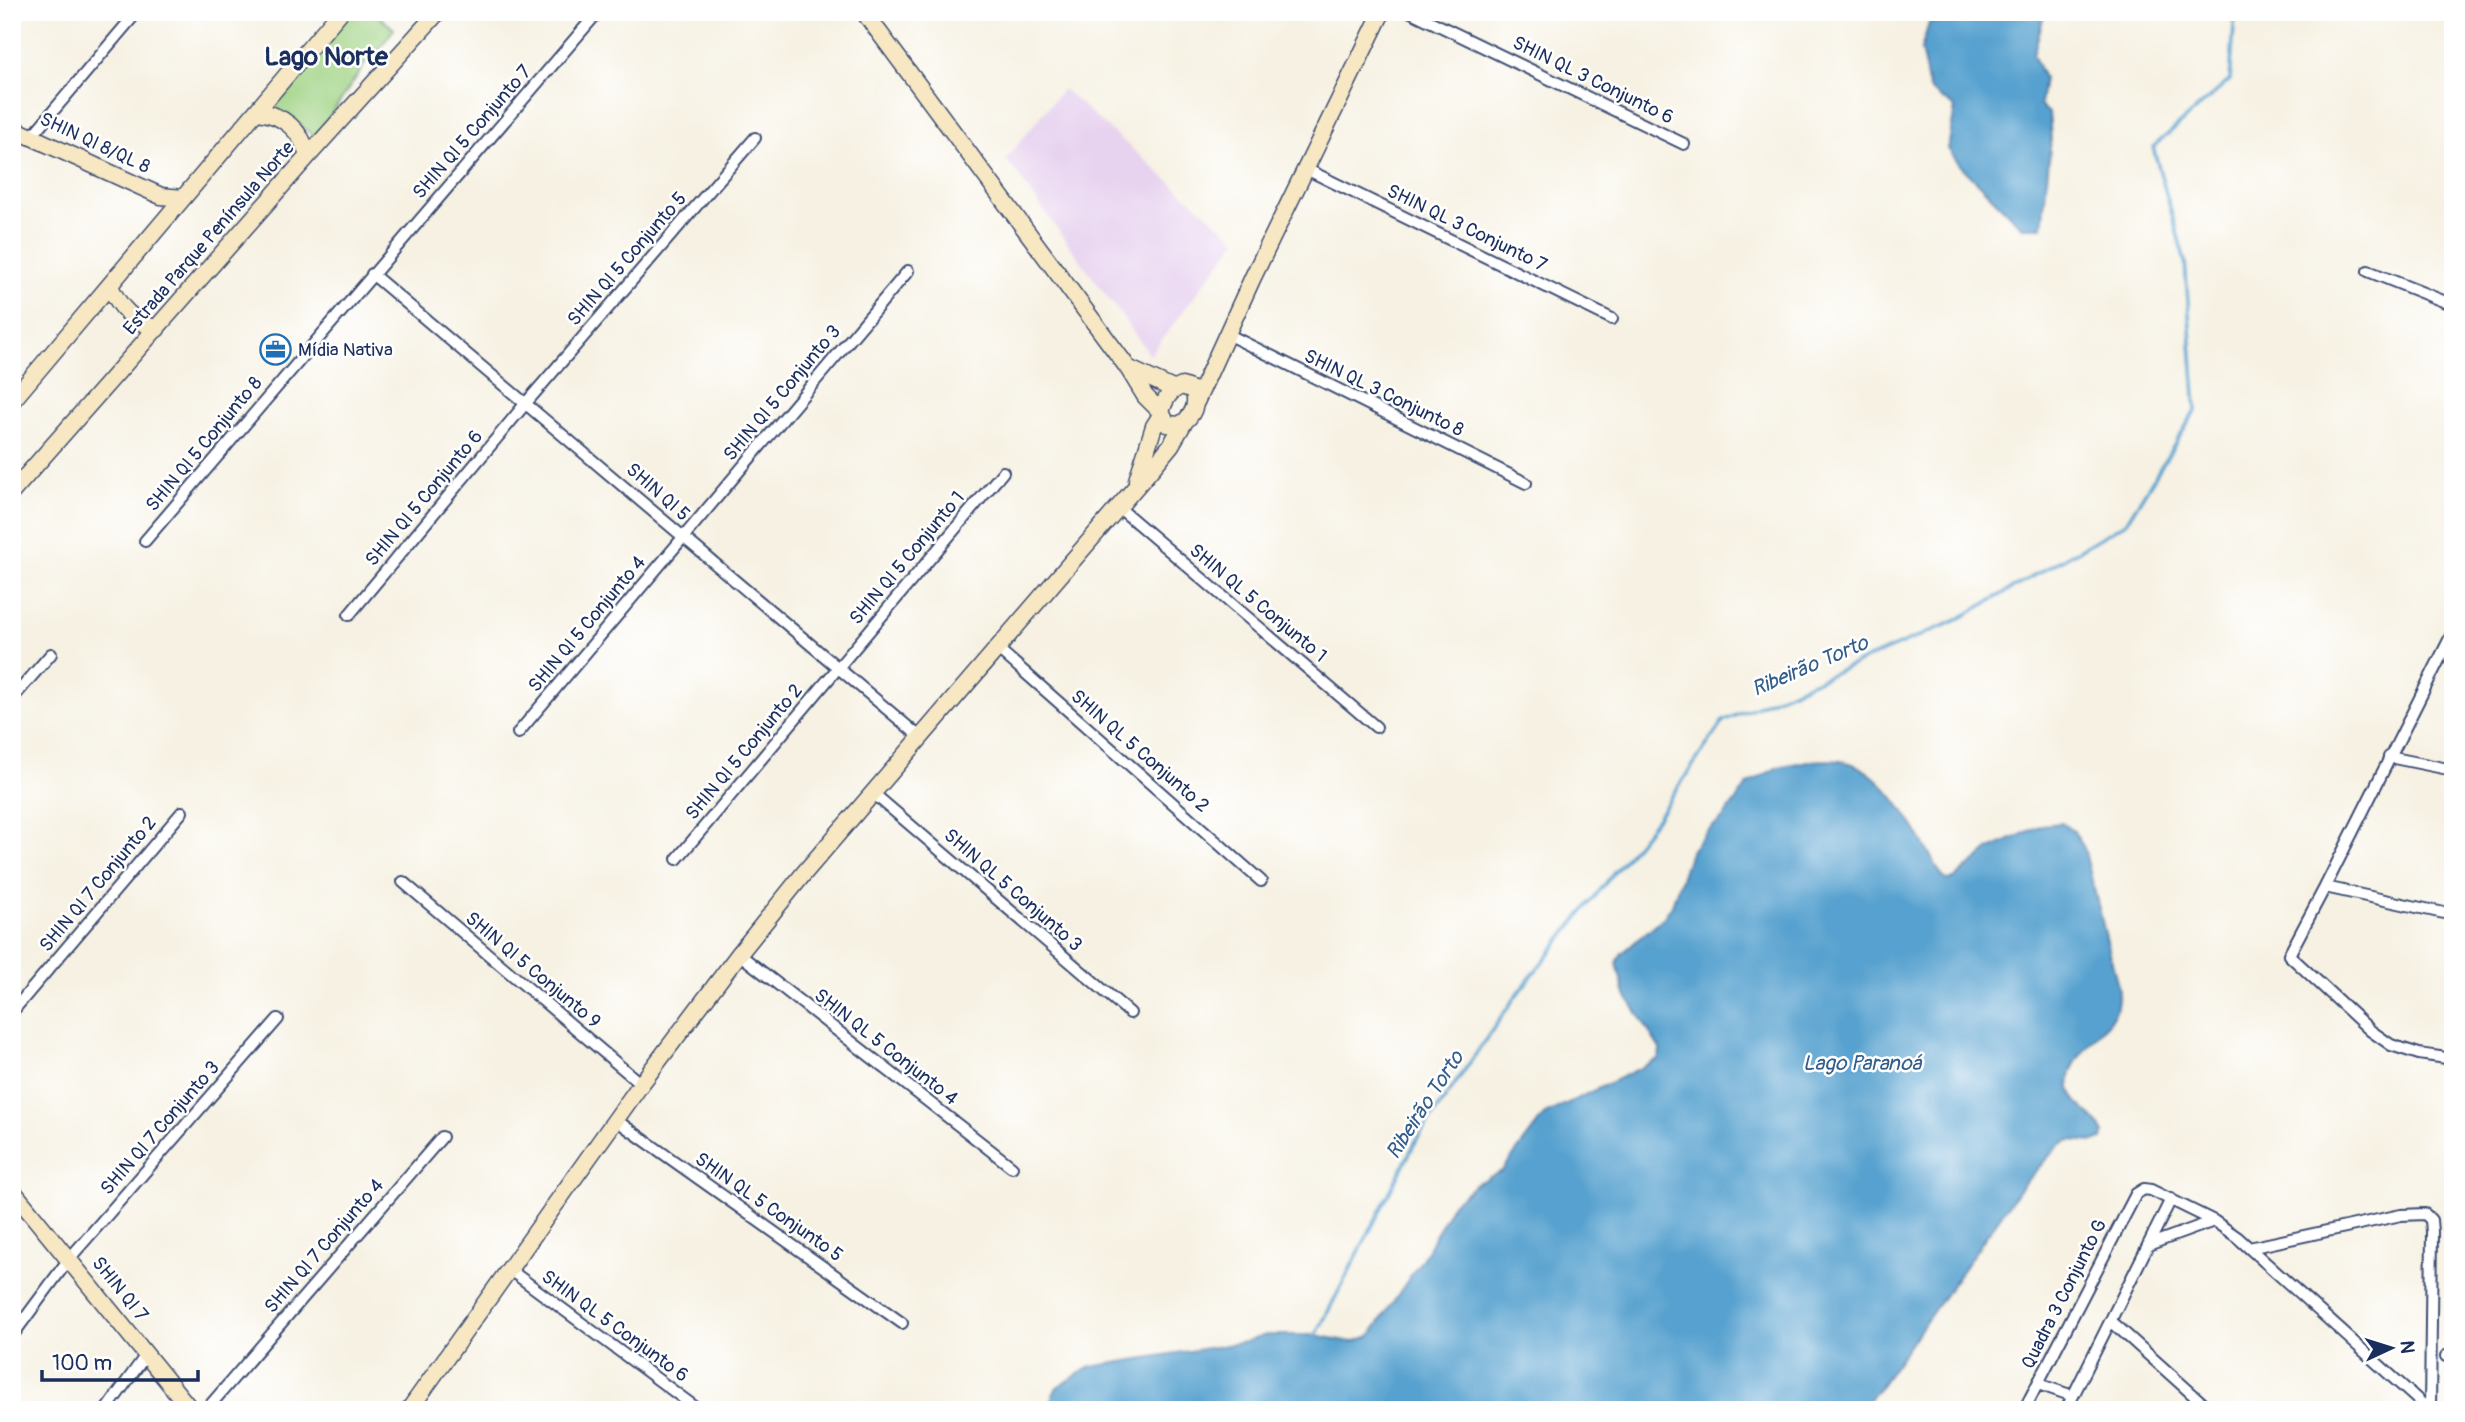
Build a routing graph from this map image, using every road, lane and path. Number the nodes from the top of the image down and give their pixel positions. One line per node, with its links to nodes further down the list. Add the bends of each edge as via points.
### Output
1 (137, 12): 10 (street)
2 (340, 12): 8 (street)
3 (438, 12): 13 (street, Estrada Parque Península Norte)
4 (598, 12): 20 (street, SHIN QI 5 Conjunto 7)
5 (864, 12): 26 (street)
6 (1382, 12): 14 (street)
7 (1411, 12): 12 (street, SHIN QL 3 Conjunto 6)
8 (257, 112): 13 (street, via 273,114 293,127); 16 (street)
9 (12, 128): 10 (street, SHIN QI 8/QL 8)
10 (32, 136): 15 (street, SHIN QI 8/QL 8)
11 (755, 138): 30 (street, SHIN QI 5 Conjunto 5)
12 (1684, 144)
13 (308, 156): 24 (street, Estrada Parque Península Norte)
14 (1306, 169): 23 (street, SHIN QL 3 Conjunto 7); 25 (street)
15 (161, 196): 16 (street, SHIN QI 8/QL 8); 17 (street, SHIN QI 8/QL 8)
16 (183, 198): 17 (street)
17 (167, 218): 21 (street)
18 (908, 271): 38 (street, SHIN QI 5 Conjunto 3)
19 (2368, 271): 22 (street)
20 (372, 274): 30 (street, SHIN QI 5); 39 (street, SHIN QI 5 Conjunto 8)
21 (110, 286): 24 (street, via 132,318); 28 (street)
22 (2453, 305)
23 (1612, 318)
24 (157, 330): 36 (street, Estrada Parque Península Norte)
25 (1223, 342): 27 (street); 29 (street); 34 (street, SHIN QL 3 Conjunto 8)
26 (1128, 368): 27 (street); 31 (street)
27 (1181, 388): 29 (street, via 1193,390); 31 (street, via 1168,395)
28 (12, 401)
29 (1196, 401): 32 (street)
30 (526, 403): 38 (street, SHIN QI 5); 40 (street, SHIN QI 5 Conjunto 6)
31 (1161, 413): 32 (street, via 1167,424); 35 (street)
32 (1185, 421): 35 (street, via 1171,445)
33 (1003, 472): 44 (street, SHIN QI 5 Conjunto 1)
34 (1526, 483)
35 (1135, 485): 37 (street)
36 (12, 492)
37 (1117, 506): 42 (street); 46 (street, SHIN QL 5 Conjunto 1)
38 (683, 537): 44 (street, SHIN QI 5); 47 (street, SHIN QI 5 Conjunto 4)
39 (145, 541)
40 (349, 615)
41 (2453, 632): 49 (street)
42 (996, 647): 48 (street); 54 (street, SHIN QL 5 Conjunto 2)
43 (51, 654): 45 (street)
44 (837, 668): 48 (street, SHIN QI 5); 53 (street, SHIN QI 5 Conjunto 2)
45 (12, 699)
46 (1376, 727)
47 (518, 733)
48 (920, 737): 51 (street)
49 (2389, 757): 50 (street); 56 (street)
50 (2453, 770)
51 (873, 793): 58 (street); 60 (street, SHIN QL 5 Conjunto 3)
52 (182, 812): 59 (street, SHIN QI 7 Conjunto 2)
53 (677, 859)
54 (1261, 881)
55 (403, 882): 63 (street, SHIN QI 5 Conjunto 9)
56 (2325, 887): 57 (street); 62 (street, via 2289,955 2391,1045)
57 (2453, 915)
58 (739, 954): 63 (street); 66 (street, SHIN QL 5 Conjunto 4)
59 (12, 1012)
60 (1130, 1013)
61 (278, 1019): 72 (street, SHIN QI 7 Conjunto 3)
62 (2453, 1059)
63 (641, 1084): 64 (street)
64 (616, 1119): 73 (street); 75 (street, SHIN QL 5 Conjunto 5)
65 (442, 1137): 82 (street, SHIN QI 7 Conjunto 4)
66 (1012, 1167)
67 (12, 1190): 72 (street, SHIN QI 7)
68 (2171, 1199): 69 (street); 70 (street); 78 (street, Quadra 3 Conjunto G, via 2144,1189 2136,1194)
69 (2214, 1221): 70 (street); 71 (street)
70 (2148, 1245): 74 (street)
71 (2249, 1248): 88 (street); 88 (street, via 2400,1215 2425,1214 2432,1232)
72 (69, 1259): 76 (street, SHIN QI 7); 77 (street, SHIN QI 7)
73 (510, 1270): 83 (street); 84 (street, SHIN QL 5 Conjunto 6)
74 (2111, 1321): 79 (street); 87 (street)
75 (902, 1323)
76 (13, 1335)
77 (146, 1355): 80 (street); 81 (street, SHIN QI 7)
78 (2038, 1384): 79 (street); 85 (street, Quadra 3 Conjunto G)
79 (2073, 1396): 86 (street)
80 (106, 1410)
81 (191, 1410)
82 (206, 1410)
83 (409, 1410)
84 (699, 1410)
85 (2024, 1410)
86 (2066, 1410)
87 (2210, 1410)
88 (2429, 1410)

